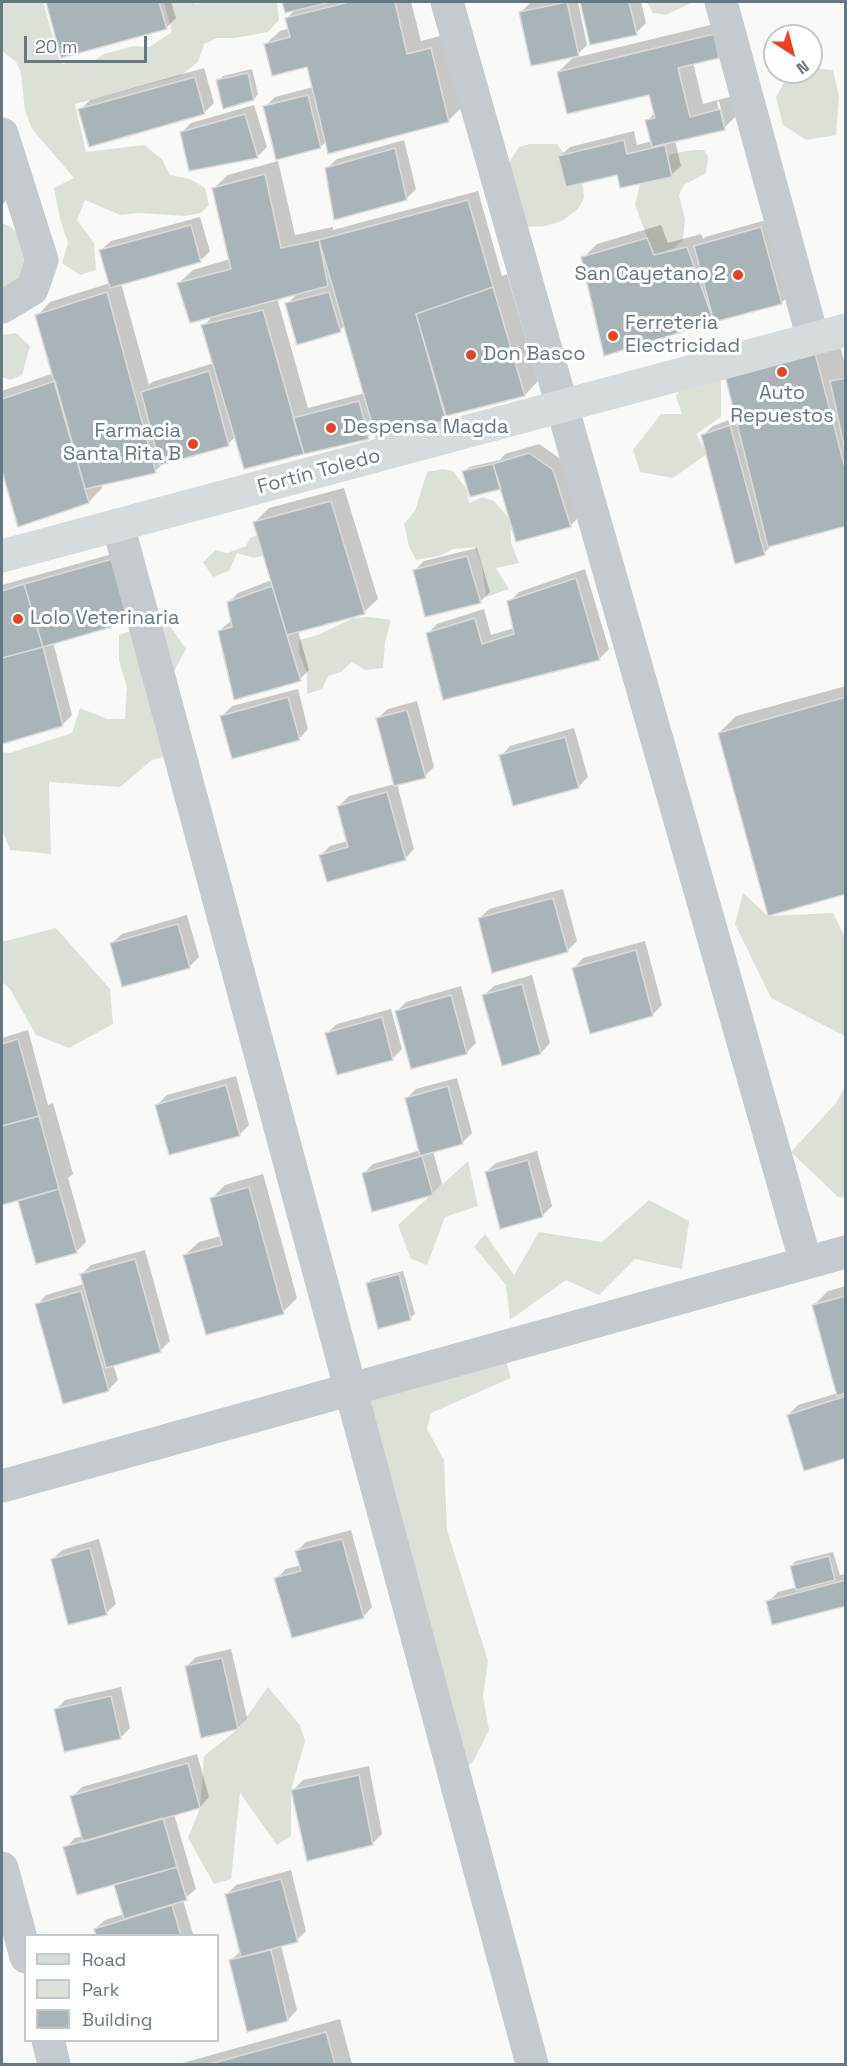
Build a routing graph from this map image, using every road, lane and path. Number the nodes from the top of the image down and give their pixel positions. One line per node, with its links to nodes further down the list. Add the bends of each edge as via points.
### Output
1 (447, 2): 7 (street)
2 (722, 2): 6 (street)
3 (2, 134): 4 (street, via 42,260 32,289)
4 (2, 307)
5 (846, 330): 6 (street, Fortín Toledo)
6 (813, 339): 7 (street, Fortín Toledo)
7 (562, 407): 8 (street, Fortín Toledo); 11 (street)
8 (118, 525): 9 (street, Fortín Toledo); 12 (street)
9 (2, 556)
10 (846, 1252): 11 (street)
11 (806, 1263): 12 (street)
12 (350, 1389): 13 (street); 18 (street)
13 (2, 1486)
14 (2, 1868): 15 (street)
15 (24, 1950)
16 (48, 2042): 17 (street)
17 (54, 2064)
18 (532, 2064)

